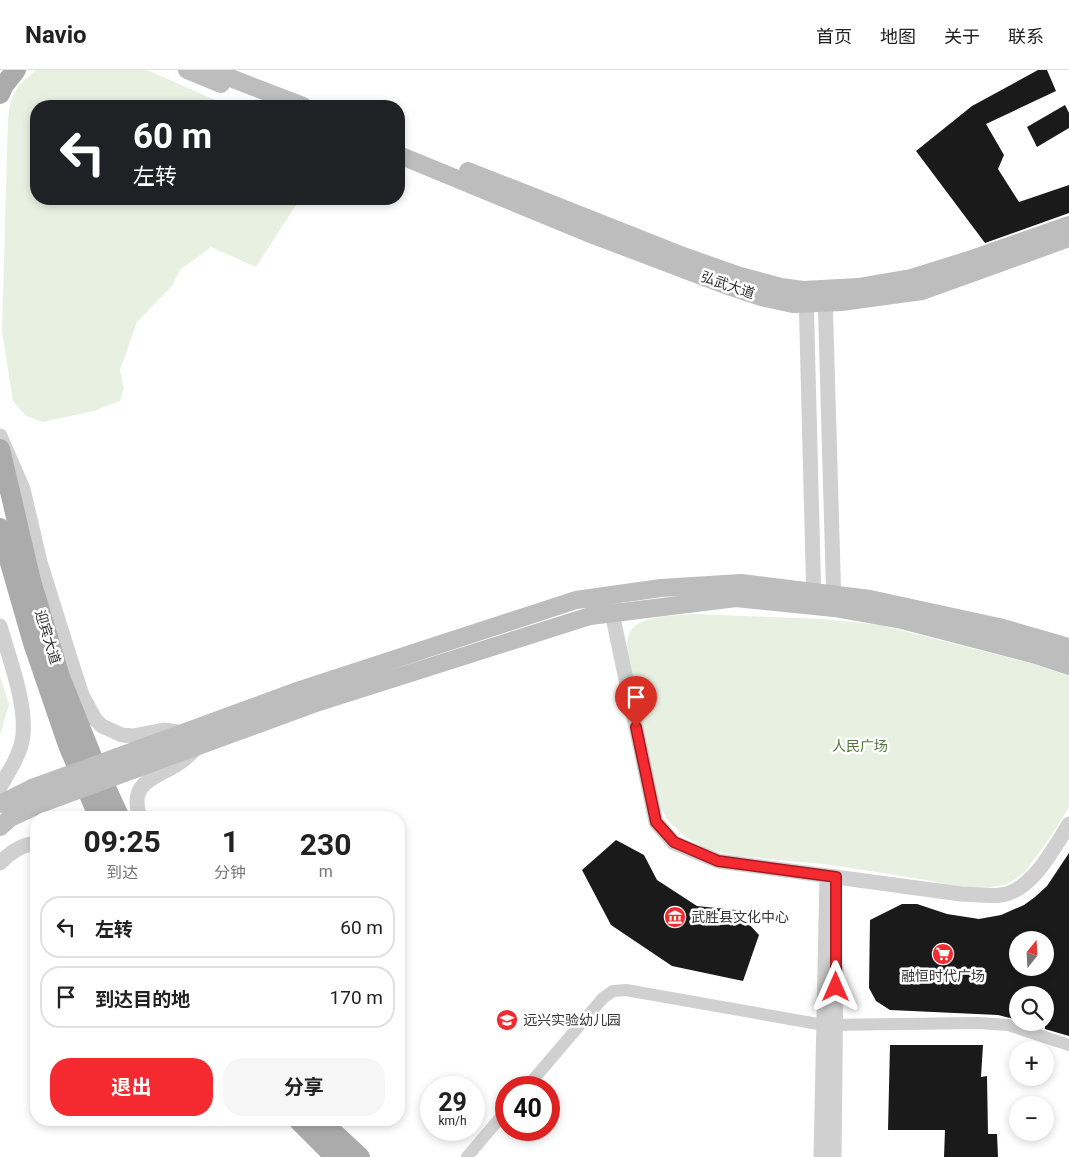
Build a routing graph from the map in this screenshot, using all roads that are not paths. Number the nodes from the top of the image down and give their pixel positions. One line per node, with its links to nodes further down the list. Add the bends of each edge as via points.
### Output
1 (16, 70): 4 (main road)
2 (186, 70): 5 (main road)
3 (210, 70): 6 (main road)
4 (0, 94)
5 (262, 100)
6 (287, 100)
7 (405, 146): 11 (main road, 弘武大道, via 686,257)
8 (405, 157): 11 (main road, 弘武大道, via 588,233 728,286 794,304)
9 (1069, 225): 12 (main road, 弘武大道, via 912,278 858,287)
10 (1069, 238): 12 (main road, 弘武大道, via 922,290 882,298)
11 (806, 297): 12 (main road, 弘武大道); 16 (street)
12 (825, 297): 17 (street)
13 (0, 436): 22 (street, via 23,490 40,562 82,695 95,719 122,735 164,730)
14 (0, 449): 28 (main road, 迎宾大道, via 60,678)
15 (0, 528): 27 (main road, 迎宾大道, via 33,642 68,745)
16 (814, 599): 17 (main road); 18 (main road, via 736,598); 22 (main road, via 741,584 661,588 576,600 300,690)
17 (834, 601): 20 (main road, via 870,599 990,625); 21 (main road)
18 (612, 613): 23 (main road, via 590,616 341,695); 34 (street, via 656,822 674,842 718,861)
19 (0, 626): 25 (street, via 21,705 23,734 18,754)
20 (1069, 647)
21 (1069, 666)
22 (185, 733): 24 (main road)
23 (198, 746): 24 (main road); 29 (street, via 183,761 155,776 140,789 136,798)
24 (145, 756): 26 (main road, bridge, via 32,788); 31 (main road, bridge, via 10,818)
25 (0, 787)
26 (0, 804)
27 (96, 811)
28 (117, 811)
29 (139, 811)
30 (1069, 824): 34 (street, via 1028,883 1002,895 961,894)
31 (0, 827)
32 (30, 845): 33 (street, via 9,854)
33 (0, 863)
34 (832, 876): 35 (street)
35 (830, 1024): 36 (street, via 1008,1025); 37 (street, via 626,990 613,992 603,998); 44 (street); 45 (street)
36 (1069, 1045)
37 (536, 1076)
38 (495, 1124): 43 (street)
39 (304, 1126): 41 (main road)
40 (326, 1126): 42 (main road)
41 (335, 1157)
42 (360, 1157)
43 (467, 1157)
44 (821, 1157)
45 (834, 1157)

